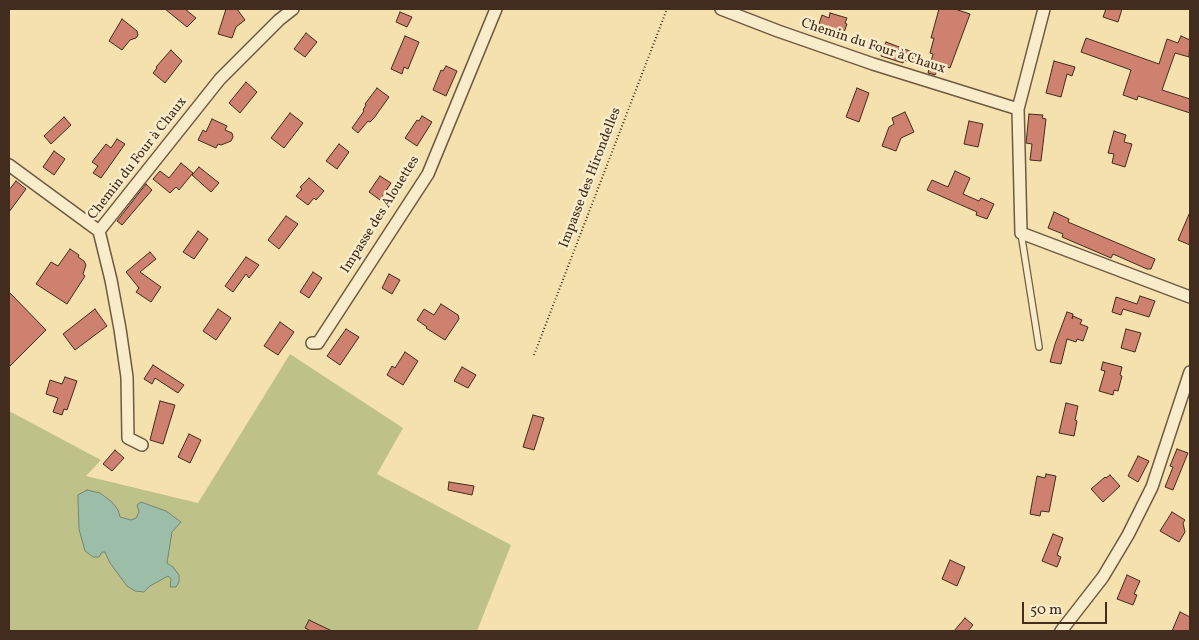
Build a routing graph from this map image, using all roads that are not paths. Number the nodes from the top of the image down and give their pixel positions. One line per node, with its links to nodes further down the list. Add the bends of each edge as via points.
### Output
1 (293, 9): 7 (street, Chemin du Four à Chaux, via 220,79)
2 (496, 9): 10 (street, Impasse des Alouettes, via 428,174 318,343)
3 (721, 9): 5 (street, Chemin du Four à Chaux, via 873,64)
4 (1044, 9): 5 (street)
5 (1018, 109): 8 (street)
6 (9, 165): 7 (street)
7 (99, 231): 13 (street, Chemin du Four à Chaux, via 111,280 127,378 128,438)
8 (1021, 233): 9 (street); 11 (lane)
9 (1190, 297)
10 (312, 343)
11 (1039, 347)
12 (1190, 372): 14 (street, via 1152,487 1103,577)
13 (142, 445)
14 (1061, 631)

